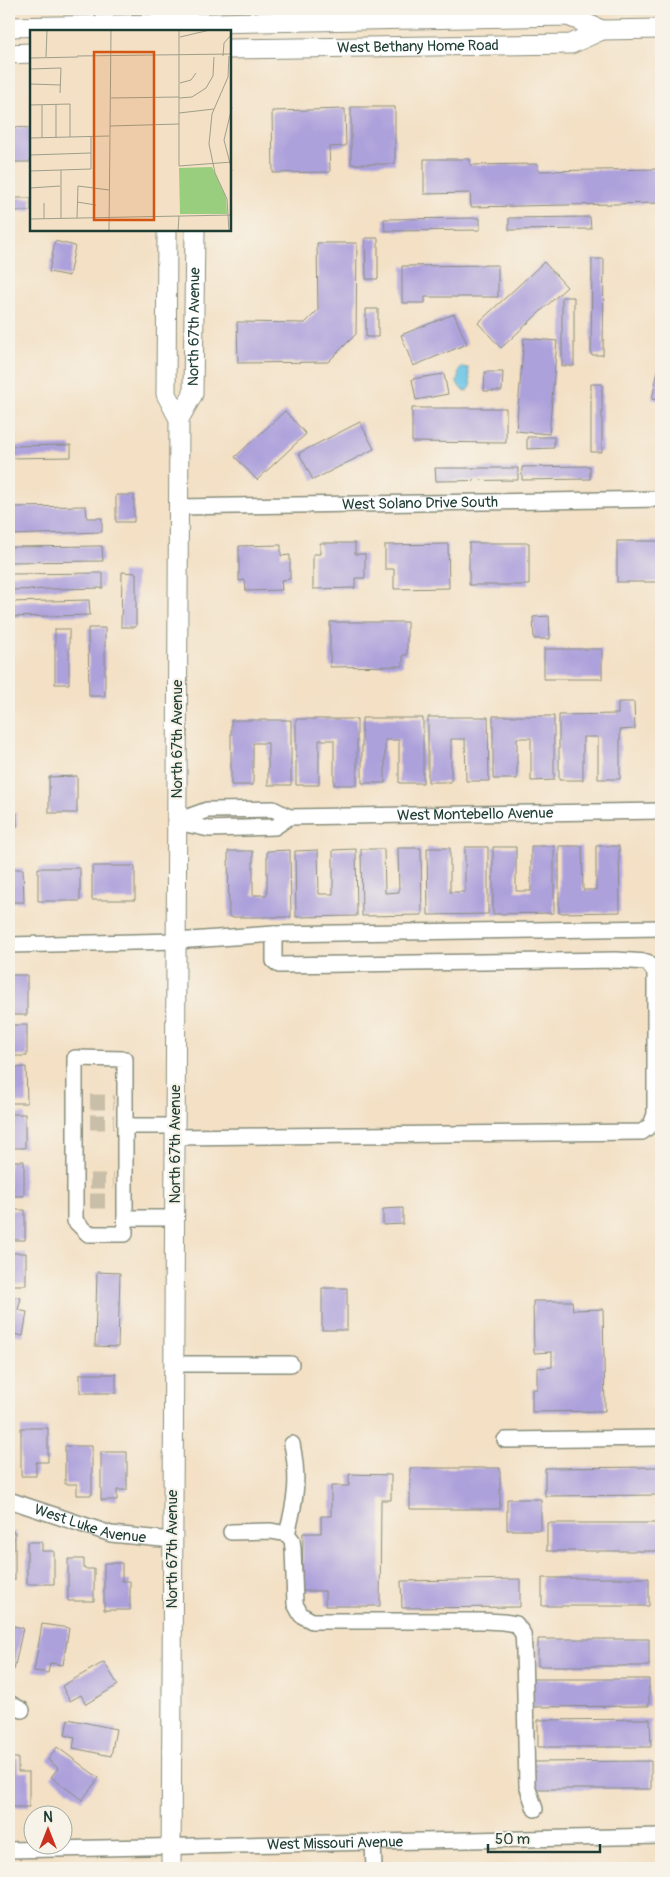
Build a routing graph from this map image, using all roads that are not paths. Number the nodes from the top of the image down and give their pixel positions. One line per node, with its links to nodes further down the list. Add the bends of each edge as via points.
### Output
1 (169, 21): 2 (main road, West Bethany Home Road); 3 (main road, West Bethany Home Road)
2 (196, 21): 5 (main road, West Bethany Home Road, via 568,16)
3 (9, 27)
4 (661, 29): 5 (main road, West Bethany Home Road)
5 (602, 30): 6 (main road, West Bethany Home Road, via 571,44)
6 (231, 49)
7 (30, 53): 8 (main road)
8 (9, 54)
9 (167, 231): 11 (main road, North 67th Avenue, via 166,394)
10 (195, 231): 11 (main road, North 67th Avenue, via 193,394)
11 (179, 419): 13 (main road, North 67th Avenue)
12 (661, 499): 13 (street, West Solano Drive South)
13 (178, 507): 15 (main road, North 67th Avenue)
14 (661, 811): 15 (street, West Montebello Avenue, via 289,817 273,809 207,810)
15 (177, 821): 18 (main road, North 67th Avenue)
16 (661, 928): 17 (street)
17 (274, 934): 18 (street); 21 (street, via 274,961 279,965 646,962 655,972 655,1114 650,1125 642,1132)
18 (176, 941): 19 (street); 21 (main road, North 67th Avenue)
19 (9, 945)
20 (121, 1123): 21 (street); 22 (street, via 119,1201); 22 (street, via 119,1102 125,1058 76,1058 83,1102 83,1201 76,1221 88,1234 125,1234)
21 (175, 1131): 23 (main road, North 67th Avenue)
22 (125, 1218): 23 (street)
23 (174, 1218): 24 (main road, North 67th Avenue)
24 (174, 1364): 25 (street); 32 (main road, North 67th Avenue)
25 (291, 1364)
26 (661, 1438): 27 (street)
27 (505, 1440)
28 (292, 1444): 31 (street, via 296,1468 295,1500)
29 (9, 1500): 32 (street, West Luke Avenue, via 111,1534)
30 (231, 1532): 31 (street)
31 (287, 1534): 33 (street, via 293,1548 294,1604 301,1615 312,1622 485,1621 516,1624 523,1634 527,1785)
32 (172, 1540): 36 (main road, North 67th Avenue)
33 (535, 1809)
34 (661, 1836): 35 (street, West Missouri Avenue)
35 (373, 1842): 36 (street, West Missouri Avenue); 39 (street)
36 (171, 1846): 37 (street, West Missouri Avenue); 38 (main road, North 67th Avenue)
37 (9, 1850)
38 (171, 1868)
39 (374, 1868)

